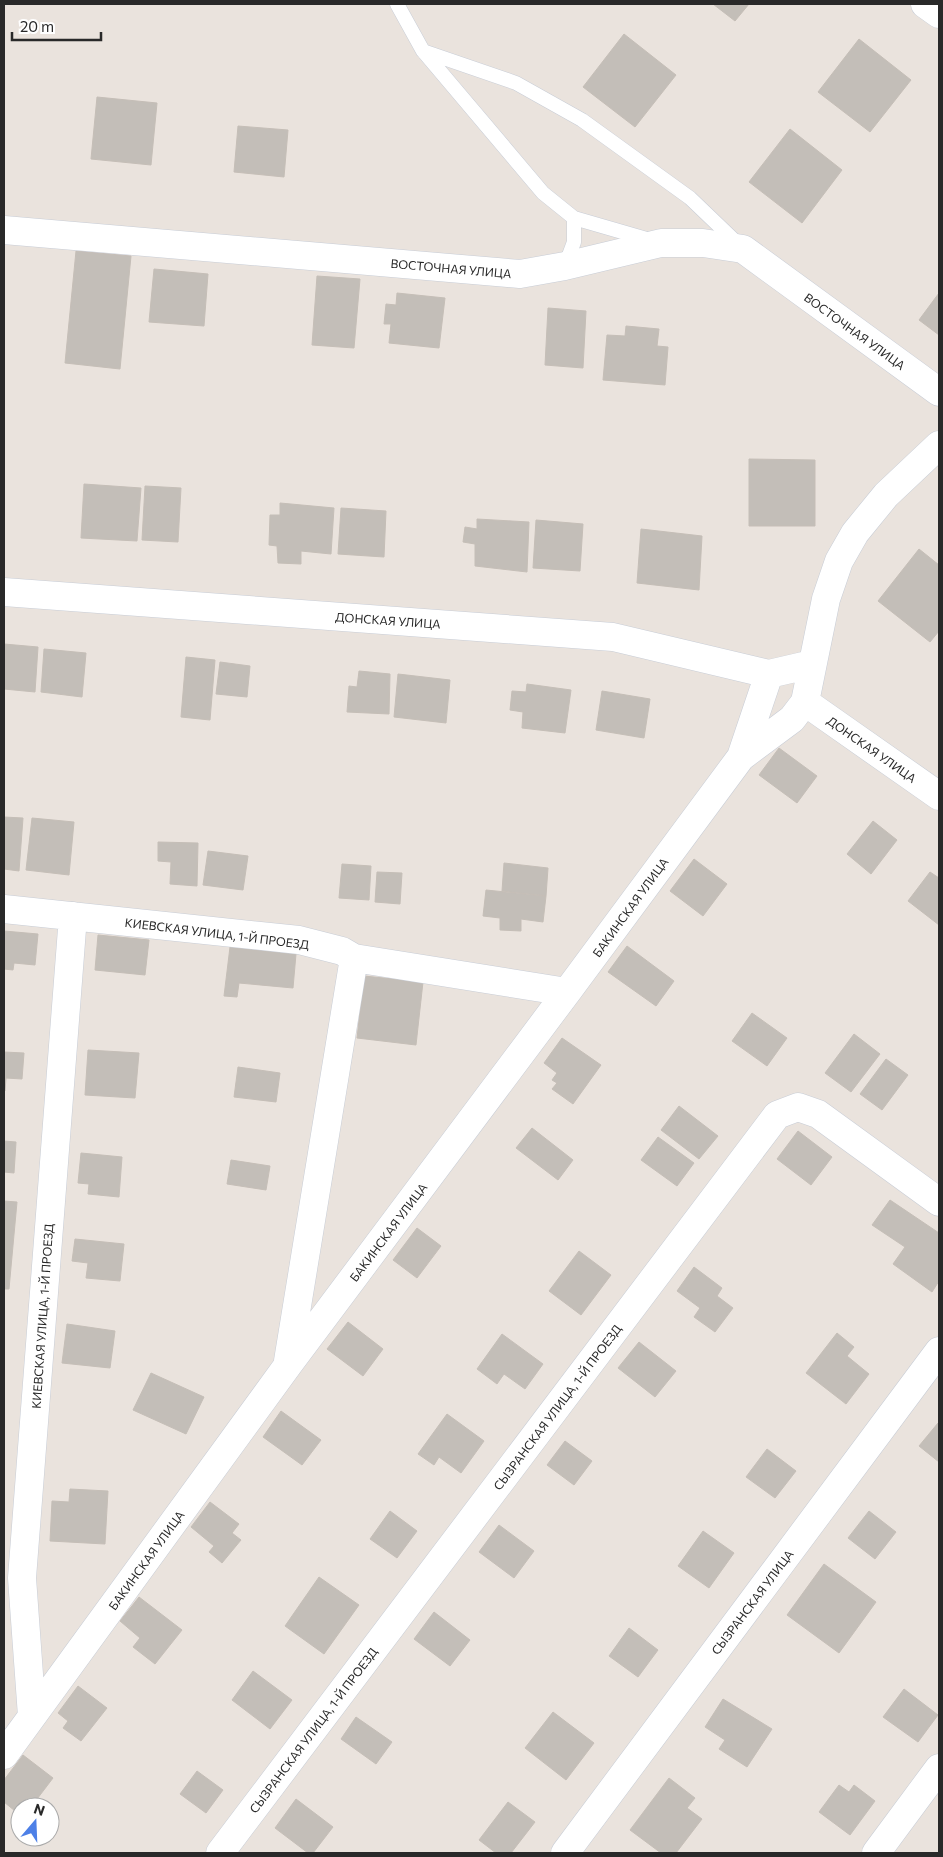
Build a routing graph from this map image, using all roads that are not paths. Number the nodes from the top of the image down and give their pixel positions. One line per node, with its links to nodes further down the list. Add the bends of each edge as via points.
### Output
1 (397, 4): 4 (lane)
2 (925, 4): 3 (street)
3 (939, 14)
4 (423, 51): 5 (lane, via 543,193); 8 (lane, via 516,84 582,120 690,198)
5 (574, 218): 7 (lane); 9 (lane, via 574,242)
6 (4, 230): 9 (street, ВОСТОЧНАЯ УЛИЦА, via 520,274)
7 (661, 243): 8 (street, ВОСТОЧНАЯ УЛИЦА, via 703,243); 9 (street, ВОСТОЧНАЯ УЛИЦА)
8 (743, 248): 10 (street, ВОСТОЧНАЯ УЛИЦА)
9 (565, 266)
10 (939, 392)
11 (939, 446): 13 (street, БАКИНСКАЯ УЛИЦА, via 886,495 855,533 839,561 826,599)
12 (4, 592): 14 (street, ДОНСКАЯ УЛИЦА, via 613,637)
13 (812, 664): 14 (street); 15 (street, БАКИНСКАЯ УЛИЦА)
14 (769, 674): 16 (street)
15 (805, 702): 16 (street, БАКИНСКАЯ УЛИЦА, via 792,719); 17 (street, ДОНСКАЯ УЛИЦА)
16 (741, 757): 21 (street, БАКИНСКАЯ УЛИЦА)
17 (939, 796)
18 (4, 909): 19 (street, КИЕВСКАЯ УЛИЦА, 1-Й ПРОЕЗД)
19 (73, 916): 20 (street, КИЕВСКАЯ УЛИЦА, 1-Й ПРОЕЗД, via 299,940 342,951); 25 (street, КИЕВСКАЯ УЛИЦА, 1-Й ПРОЕЗД, via 22,1578)
20 (354, 958): 21 (street, КИЕВСКАЯ УЛИЦА, 1-Й ПРОЕЗД); 24 (street, БАКИНСКАЯ УЛИЦА)
21 (567, 992): 24 (street, БАКИНСКАЯ УЛИЦА)
22 (939, 1202): 28 (street, СЫЗРАНСКАЯ УЛИЦА, 1-Й ПРОЕЗД, via 818,1114 798,1108 777,1115)
23 (939, 1351): 29 (street, СЫЗРАНСКАЯ УЛИЦА)
24 (288, 1365): 25 (street, БАКИНСКАЯ УЛИЦА)
25 (32, 1716): 26 (street, БАКИНСКАЯ УЛИЦА)
26 (4, 1755)
27 (939, 1768): 30 (street)
28 (220, 1853)
29 (565, 1853)
30 (876, 1853)

